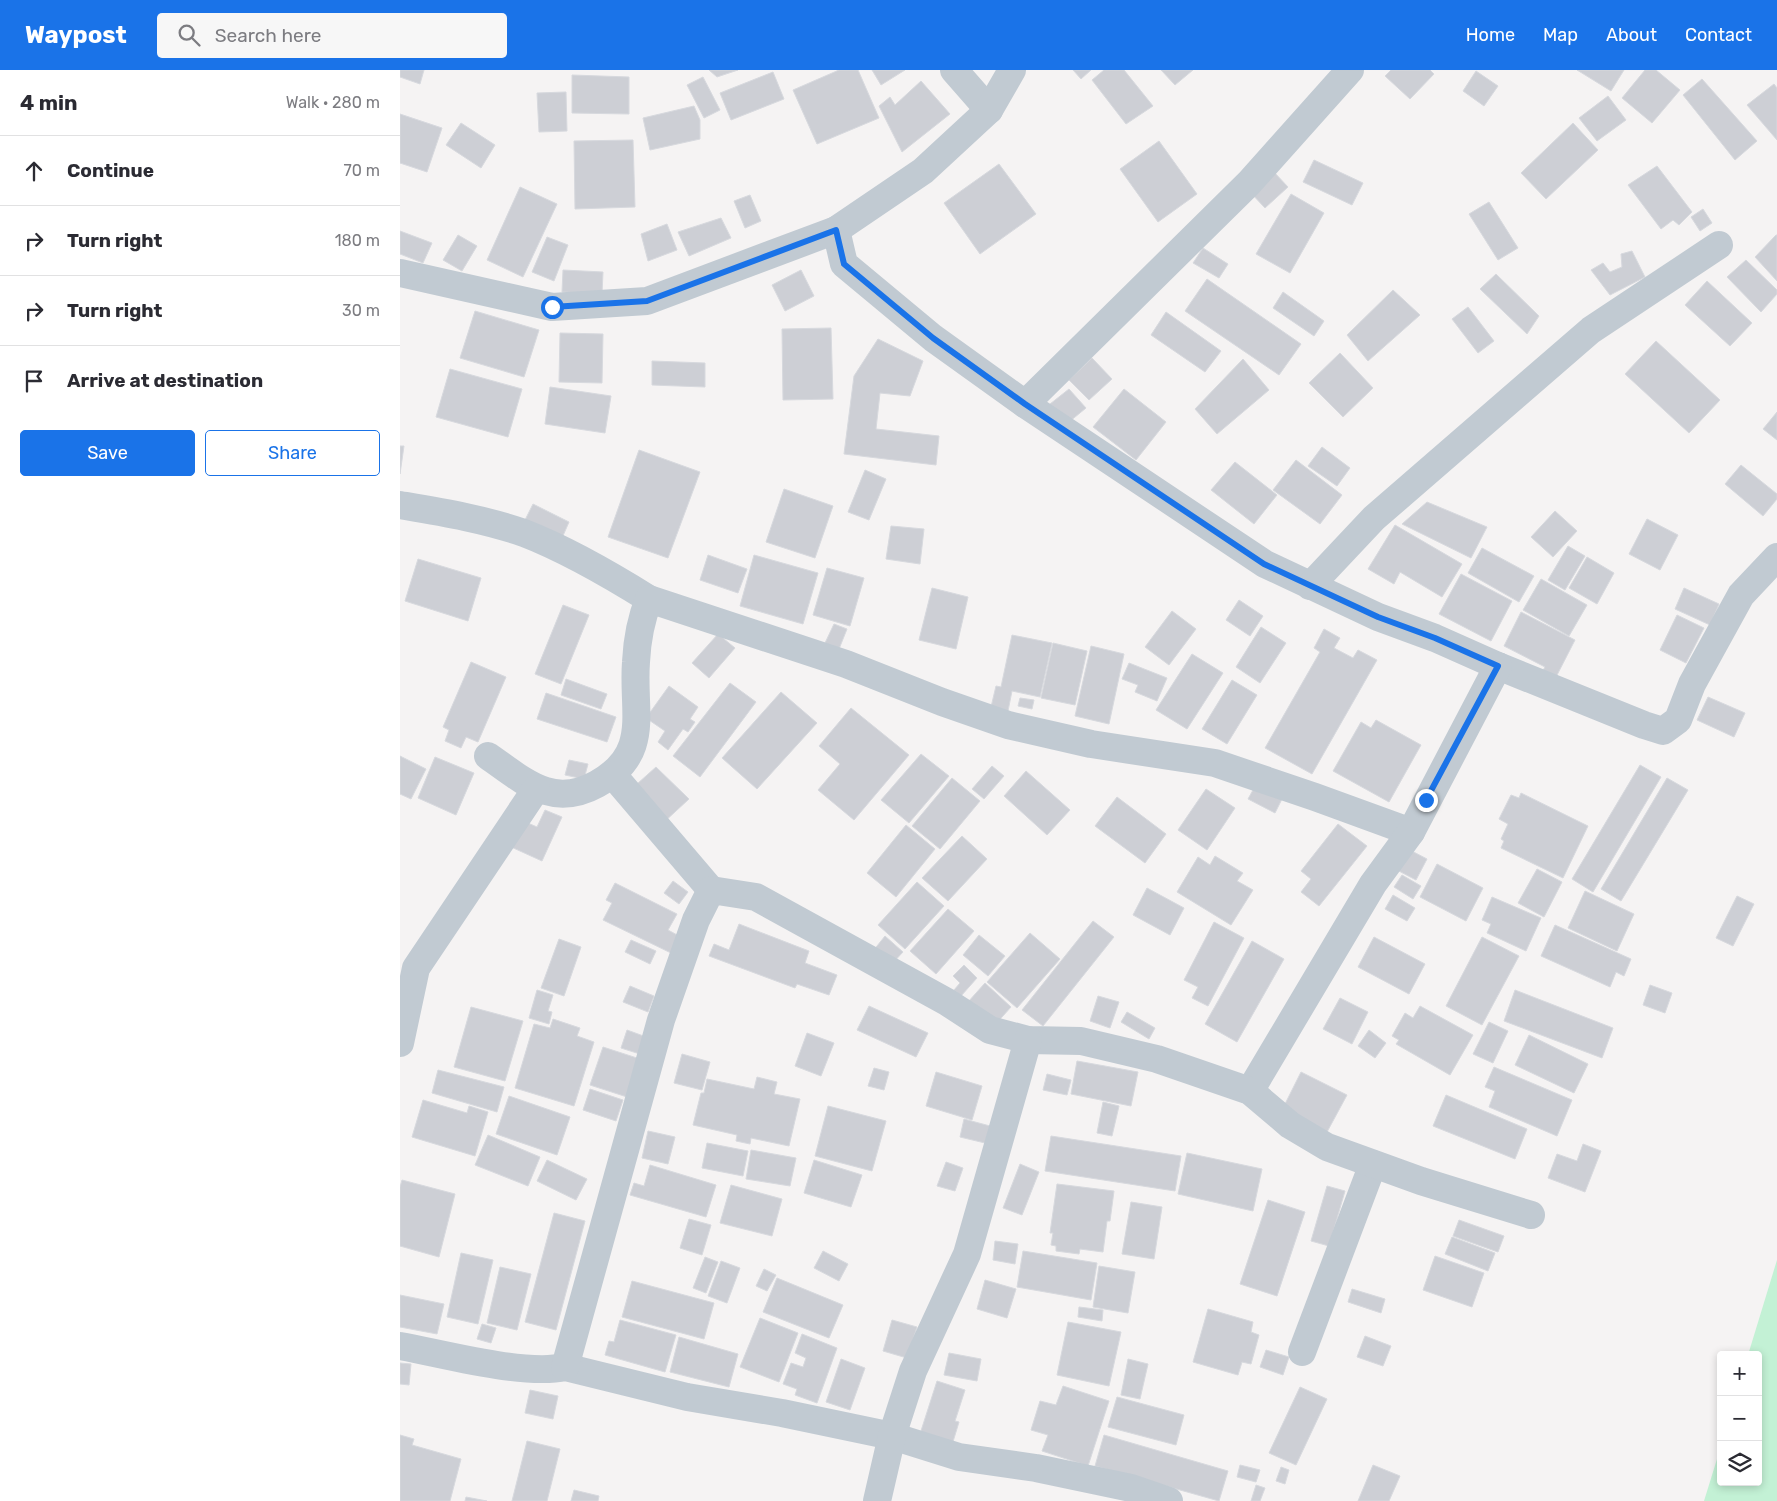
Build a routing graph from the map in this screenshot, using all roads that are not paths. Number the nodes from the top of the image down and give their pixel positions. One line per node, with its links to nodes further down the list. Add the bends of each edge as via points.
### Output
1 (954, 70): 4 (street)
2 (1012, 70): 4 (street)
3 (1350, 70): 8 (street, via 1249,183)
4 (989, 110): 5 (street, via 923,171)
5 (836, 230): 7 (street, via 647,301 552,307); 8 (street, via 844,264 933,338)
6 (1719, 245): 11 (street, via 1591,330 1374,518)
7 (400, 273)
8 (1025, 404): 11 (street, via 1264,564)
9 (400, 505): 12 (street, via 457,514 523,533 597,567)
10 (1777, 557): 13 (street, via 1742,595 1692,684 1678,720 1663,731)
11 (1310, 586): 13 (street)
12 (650, 599): 15 (street, via 642,617 635,663 638,725 632,751); 17 (street, via 846,664 1008,725 1110,748 1215,763)
13 (1498, 666): 17 (street)
14 (488, 756): 16 (street)
15 (613, 775): 16 (street, via 573,794); 18 (street)
16 (536, 789): 20 (street, via 416,968)
17 (1411, 832): 21 (street, via 1373,884)
18 (711, 890): 19 (street, via 756,897 947,1002 990,1030); 26 (street, via 696,920 660,1020)
19 (1028, 1040): 21 (street, via 1081,1041 1157,1059); 27 (street, via 967,1254 913,1371)
20 (400, 1043)
21 (1250, 1091): 22 (street, via 1290,1125 1327,1147)
22 (1373, 1164): 23 (street); 25 (street)
23 (1531, 1216)
24 (400, 1346): 26 (street, via 517,1367 553,1370)
25 (1302, 1352)
26 (565, 1367): 27 (street, via 687,1397)
27 (892, 1436): 28 (street); 29 (street, via 959,1457 1036,1468 1131,1488)
28 (877, 1501)
29 (1169, 1501)

